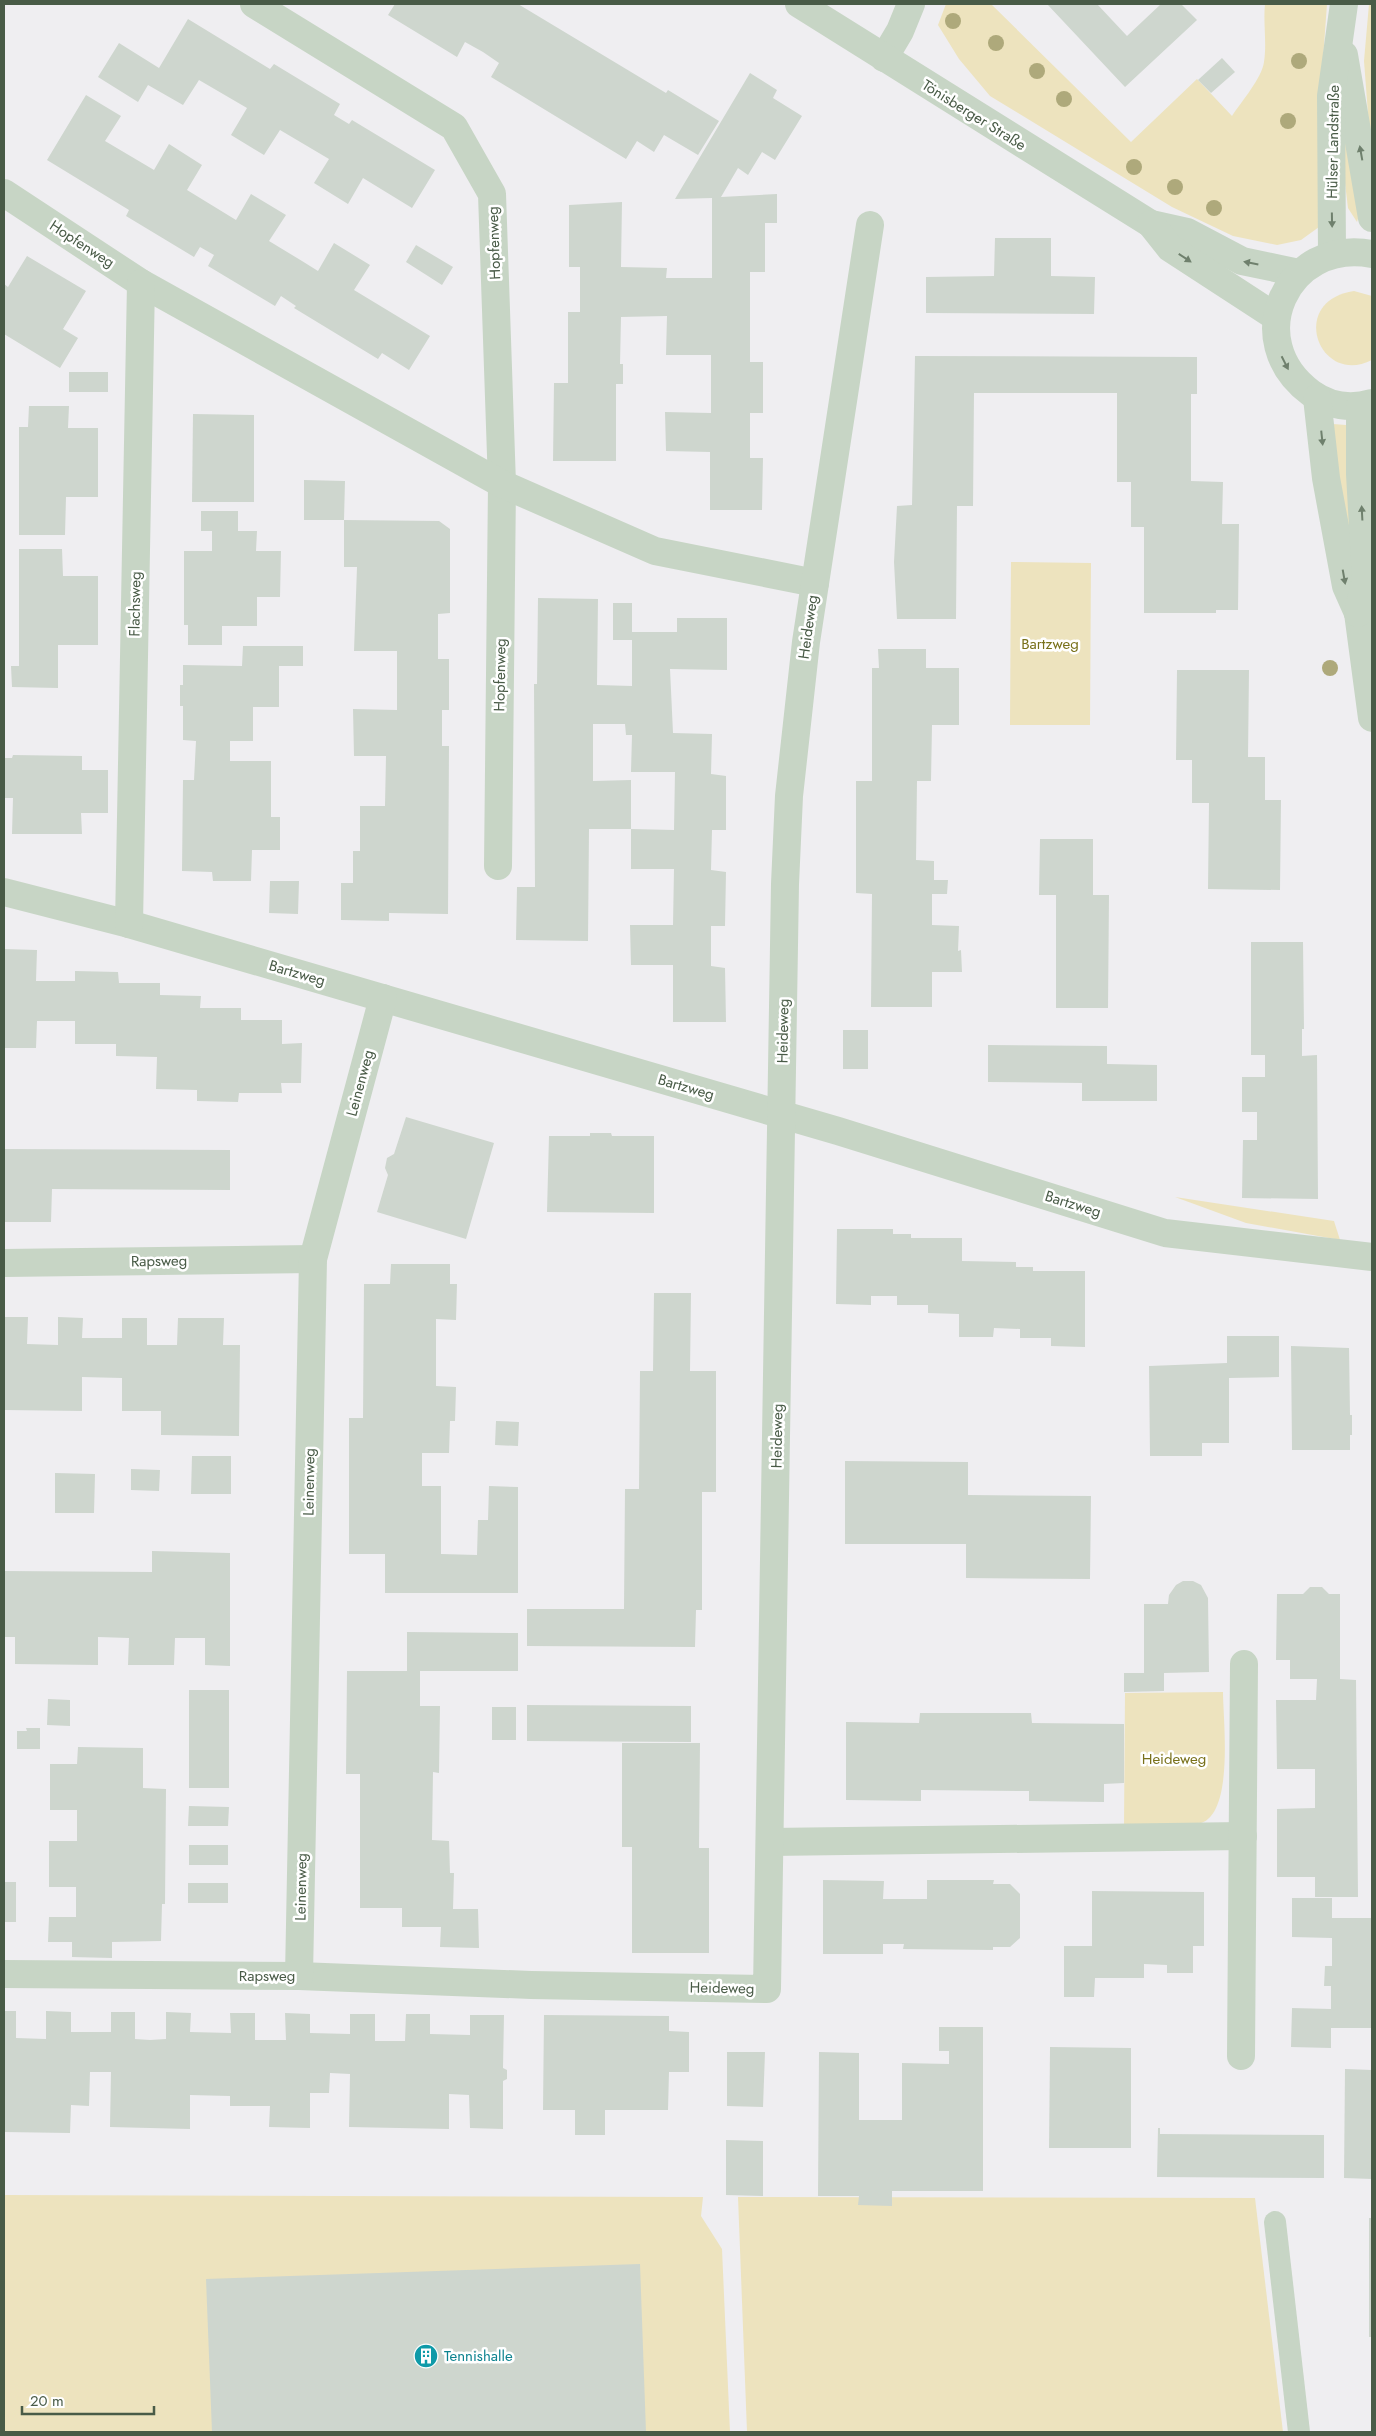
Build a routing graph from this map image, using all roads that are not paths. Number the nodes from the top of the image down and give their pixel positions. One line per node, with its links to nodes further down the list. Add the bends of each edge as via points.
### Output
1 (254, 4): 18 (street, Hopfenweg, via 454,127 492,194)
2 (799, 4): 6 (street, Tönisberger Straße)
3 (912, 4): 6 (street)
4 (1344, 4): 5 (street, Hülser Landstraße)
5 (1340, 32): 8 (street, Hülser Landstraße, one-way to 5); 11 (street, Hülser Landstraße, one-way to 11, via 1331,96)
6 (884, 58): 9 (street, Tönisberger Straße)
7 (4, 192): 14 (street, Hopfenweg)
8 (1372, 218)
9 (1151, 224): 13 (street, Tönisberger Straße, one-way to 9, via 1242,261 1187,232); 15 (street, Tönisberger Straße, one-way to 15, via 1170,248)
10 (870, 225): 19 (street, Heideweg)
11 (1332, 254): 12 (street, via 1355,250); 13 (street, via 1314,261)
12 (1372, 254)
13 (1299, 273): 15 (street, via 1284,293)
14 (141, 283): 18 (street, Hopfenweg); 24 (street, Flachsweg)
15 (1276, 317): 16 (street, one-way to 16, via 1276,341 1284,364 1298,384)
16 (1317, 398): 17 (street, via 1338,405); 20 (street, one-way to 20, via 1326,478 1346,586)
17 (1366, 405): 20 (street, one-way to 17, via 1366,579 1360,474)
18 (502, 484): 19 (street, Hopfenweg, via 655,551); 22 (street, Hopfenweg)
19 (815, 583): 26 (street, Heideweg, via 789,796)
20 (1358, 613): 21 (street)
21 (1372, 718)
22 (498, 866)
23 (4, 892): 24 (street, Bartzweg)
24 (128, 924): 25 (street, Bartzweg)
25 (383, 998): 26 (street, Bartzweg); 28 (street, Leinenweg)
26 (782, 1115): 27 (street, Bartzweg, via 1165,1233); 32 (street, Heideweg)
27 (1372, 1257)
28 (313, 1259): 29 (street, Rapsweg); 34 (street, Leinenweg)
29 (4, 1263)
30 (1244, 1664): 31 (street)
31 (1243, 1836): 32 (street); 36 (street)
32 (770, 1842): 35 (street, Heideweg, via 767,1989)
33 (4, 1974): 34 (street, Rapsweg)
34 (299, 1976): 35 (street, Rapsweg)
35 (531, 1985)
36 (1240, 2056)
37 (1275, 2222): 38 (lane)
38 (1298, 2432)

